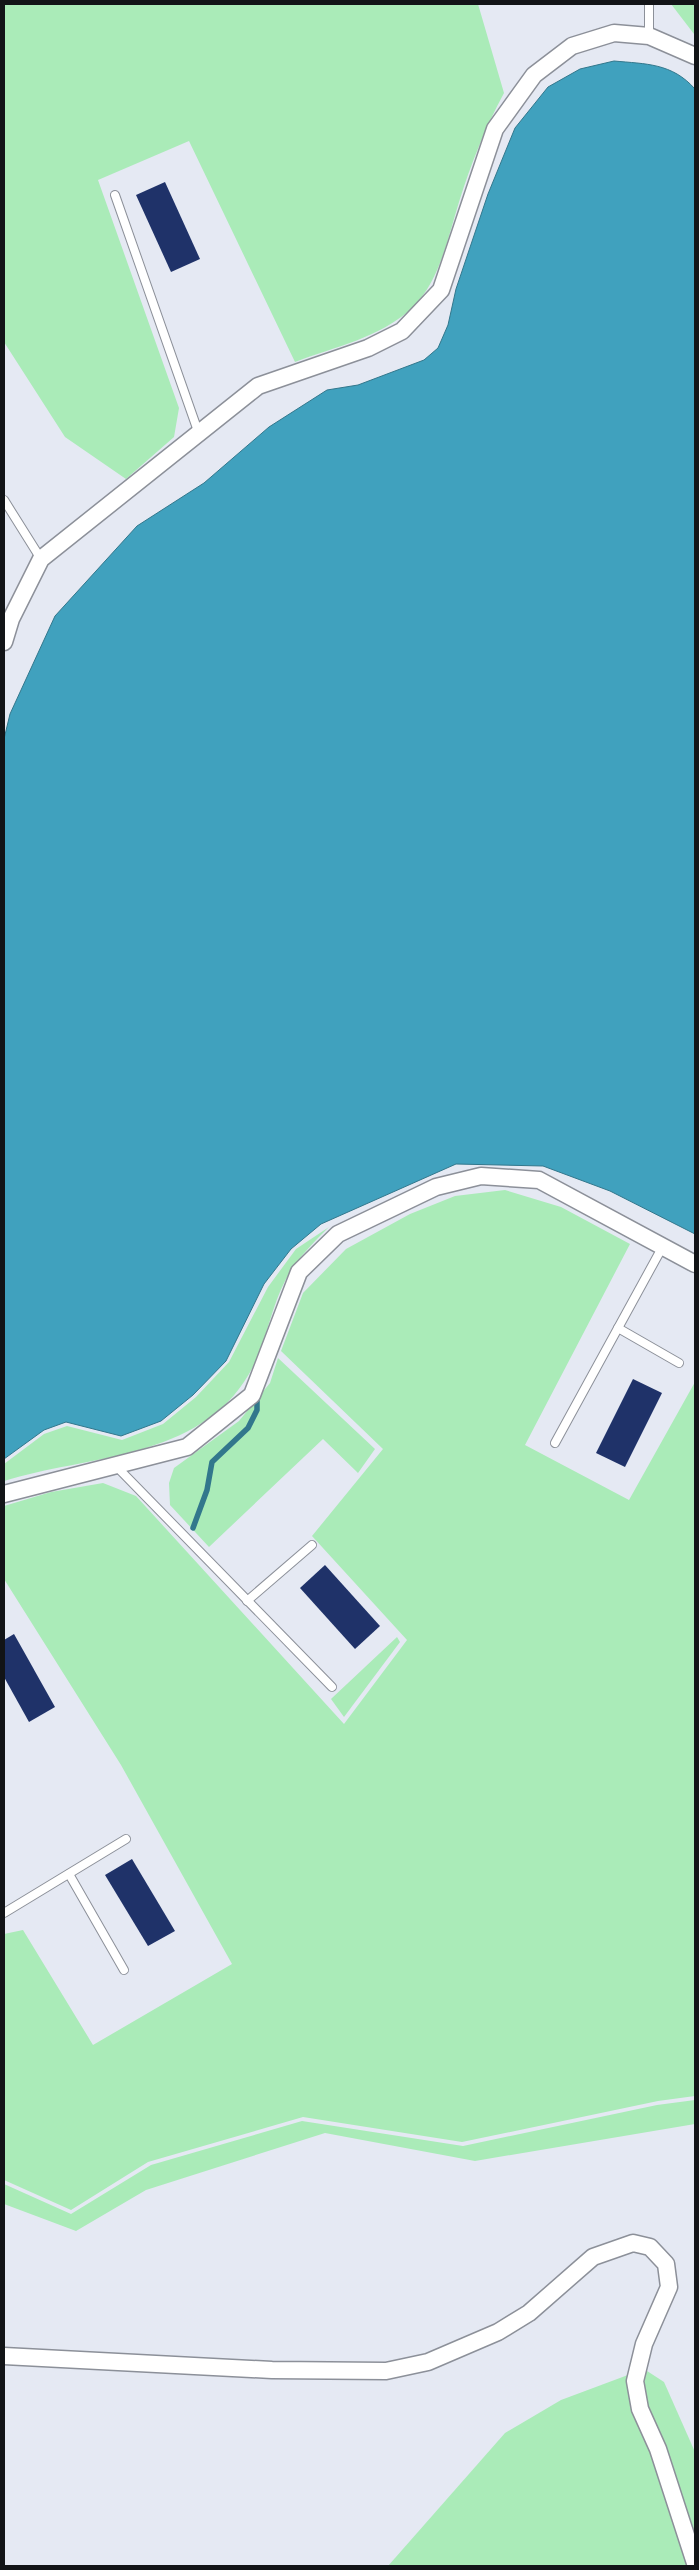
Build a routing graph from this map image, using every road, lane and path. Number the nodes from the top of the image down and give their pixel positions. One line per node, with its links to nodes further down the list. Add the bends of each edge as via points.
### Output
1 (648, 4): 2 (lane)
2 (649, 36): 3 (street); 5 (street, via 614,33 572,46 534,74 495,129 441,290 402,331 368,348 258,386)
3 (695, 56)
4 (115, 195): 5 (lane)
5 (199, 434): 7 (street)
6 (4, 500): 7 (lane)
7 (41, 559): 8 (street, via 10,620)
8 (4, 642)
9 (663, 1246): 10 (street); 11 (lane); 14 (street, via 539,1180 481,1176 436,1187 338,1234 299,1272 252,1394 187,1447)
10 (695, 1264)
11 (618, 1328): 12 (lane); 13 (lane)
12 (679, 1363)
13 (555, 1443)
14 (116, 1466): 15 (street); 17 (lane)
15 (4, 1494)
16 (312, 1545): 17 (lane)
17 (247, 1601): 18 (lane)
18 (332, 1687)
19 (126, 1839): 20 (lane)
20 (69, 1874): 21 (lane); 22 (lane)
21 (4, 1913)
22 (124, 1970)
23 (4, 2356): 24 (street, via 272,2370 386,2371 428,2362 498,2332 529,2313 593,2257 632,2242 650,2247 666,2264 669,2287 644,2344 635,2381 640,2409 658,2449)
24 (695, 2563)

